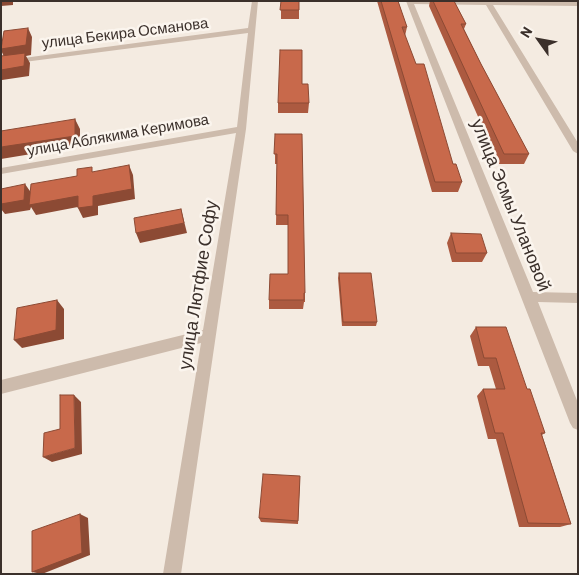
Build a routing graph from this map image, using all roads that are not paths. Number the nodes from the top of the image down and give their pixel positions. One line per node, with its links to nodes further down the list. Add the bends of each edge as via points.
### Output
1 (256, 1): 5 (street, улица Лютфие Софу)
2 (409, 2): 3 (street); 10 (street, улица Эсмы Улановой)
3 (488, 3): 4 (street); 8 (street)
4 (578, 4)
5 (253, 30): 6 (street, улица Бекира Османова); 7 (street, улица Лютфие Софу)
6 (1, 63)
7 (240, 129): 9 (street, улица Аблякима Керимова); 12 (street, улица Лютфие Софу)
8 (578, 151)
9 (1, 171)
10 (529, 297): 11 (street); 14 (street, улица Эсмы Улановой)
11 (578, 298)
12 (208, 335): 13 (street); 15 (street, улица Лютфие Софу)
13 (1, 387)
14 (578, 423)
15 (172, 574)

